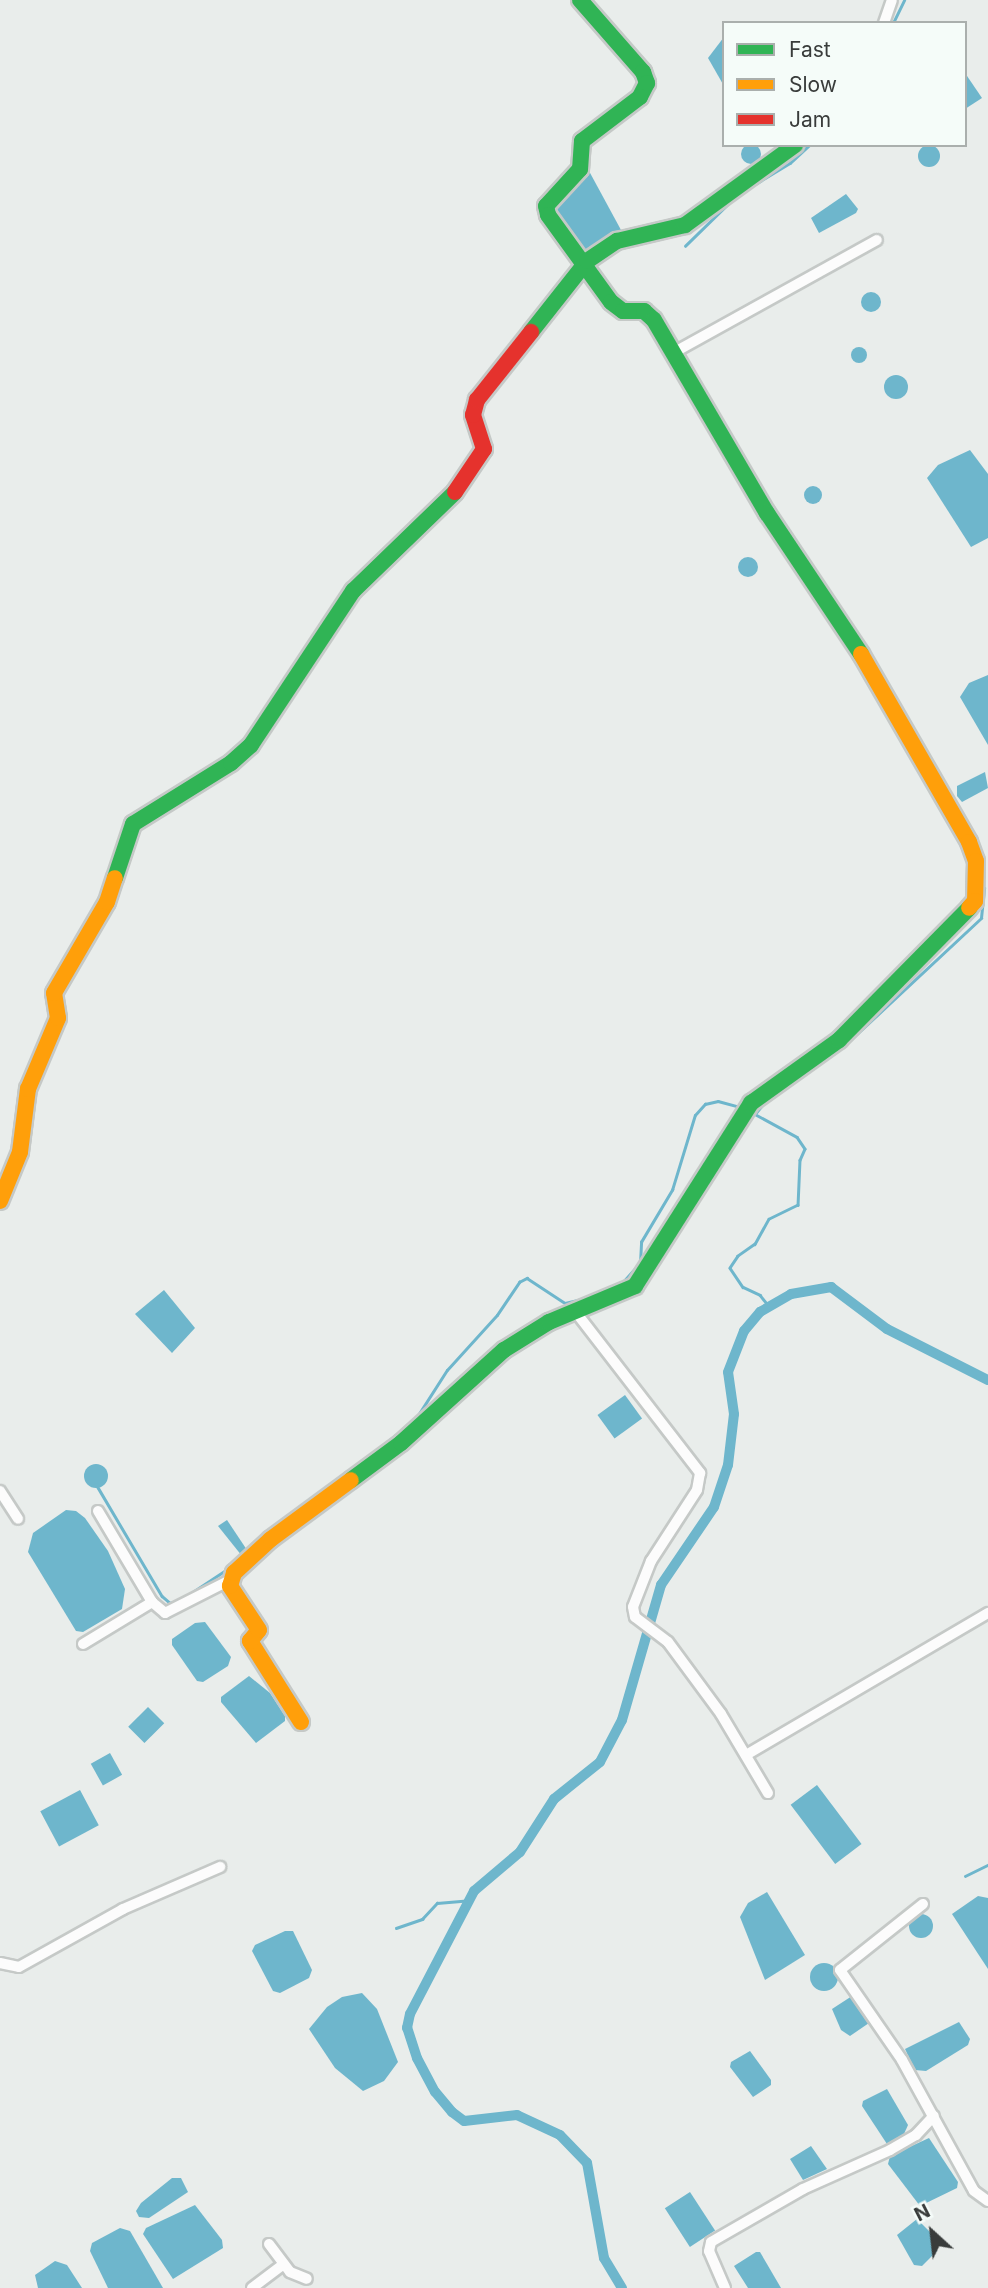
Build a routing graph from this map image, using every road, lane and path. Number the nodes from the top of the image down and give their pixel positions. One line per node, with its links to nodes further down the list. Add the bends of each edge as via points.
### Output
1 (580, 0): 6 (street, via 643,72 647,83 643,94 582,141 577,175 546,206 553,225)
2 (892, 0): 3 (street)
3 (885, 21)
4 (792, 147): 6 (street, via 685,225 617,241)
5 (877, 240): 7 (street)
6 (584, 265): 7 (street, via 617,307 649,314); 8 (street, via 477,400 472,415 484,449 458,489 353,591 251,745 231,763 133,824 107,902 54,993 58,1018 28,1089 20,1152)
7 (673, 353): 9 (street, via 767,513 847,629 976,861 971,910 831,1047 783,1076 747,1110 681,1208 641,1279 627,1291)
8 (0, 1201)
9 (576, 1311): 13 (street, via 549,1322 483,1366 401,1443 271,1539); 18 (street, via 700,1473 697,1490 651,1561 633,1607 638,1621 657,1632 721,1713)
10 (0, 1491): 12 (street)
11 (98, 1511): 14 (street)
12 (18, 1519)
13 (228, 1581): 14 (street, via 171,1613); 17 (street, via 259,1630 250,1641)
14 (152, 1602): 16 (street)
15 (988, 1613): 18 (street)
16 (83, 1644)
17 (300, 1721)
18 (746, 1755): 19 (street)
19 (768, 1793)
20 (220, 1867): 22 (street, via 123,1909 19,1967)
21 (923, 1904): 23 (street, via 840,1970 875,2016)
22 (0, 1963)
23 (934, 2116): 24 (street, via 974,2191); 29 (street, via 916,2135 890,2150 803,2189 711,2242 709,2251)
24 (988, 2202)
25 (269, 2244): 26 (street)
26 (283, 2265): 27 (street, via 296,2277); 28 (street)
27 (307, 2279)
28 (252, 2288)
29 (725, 2288)

